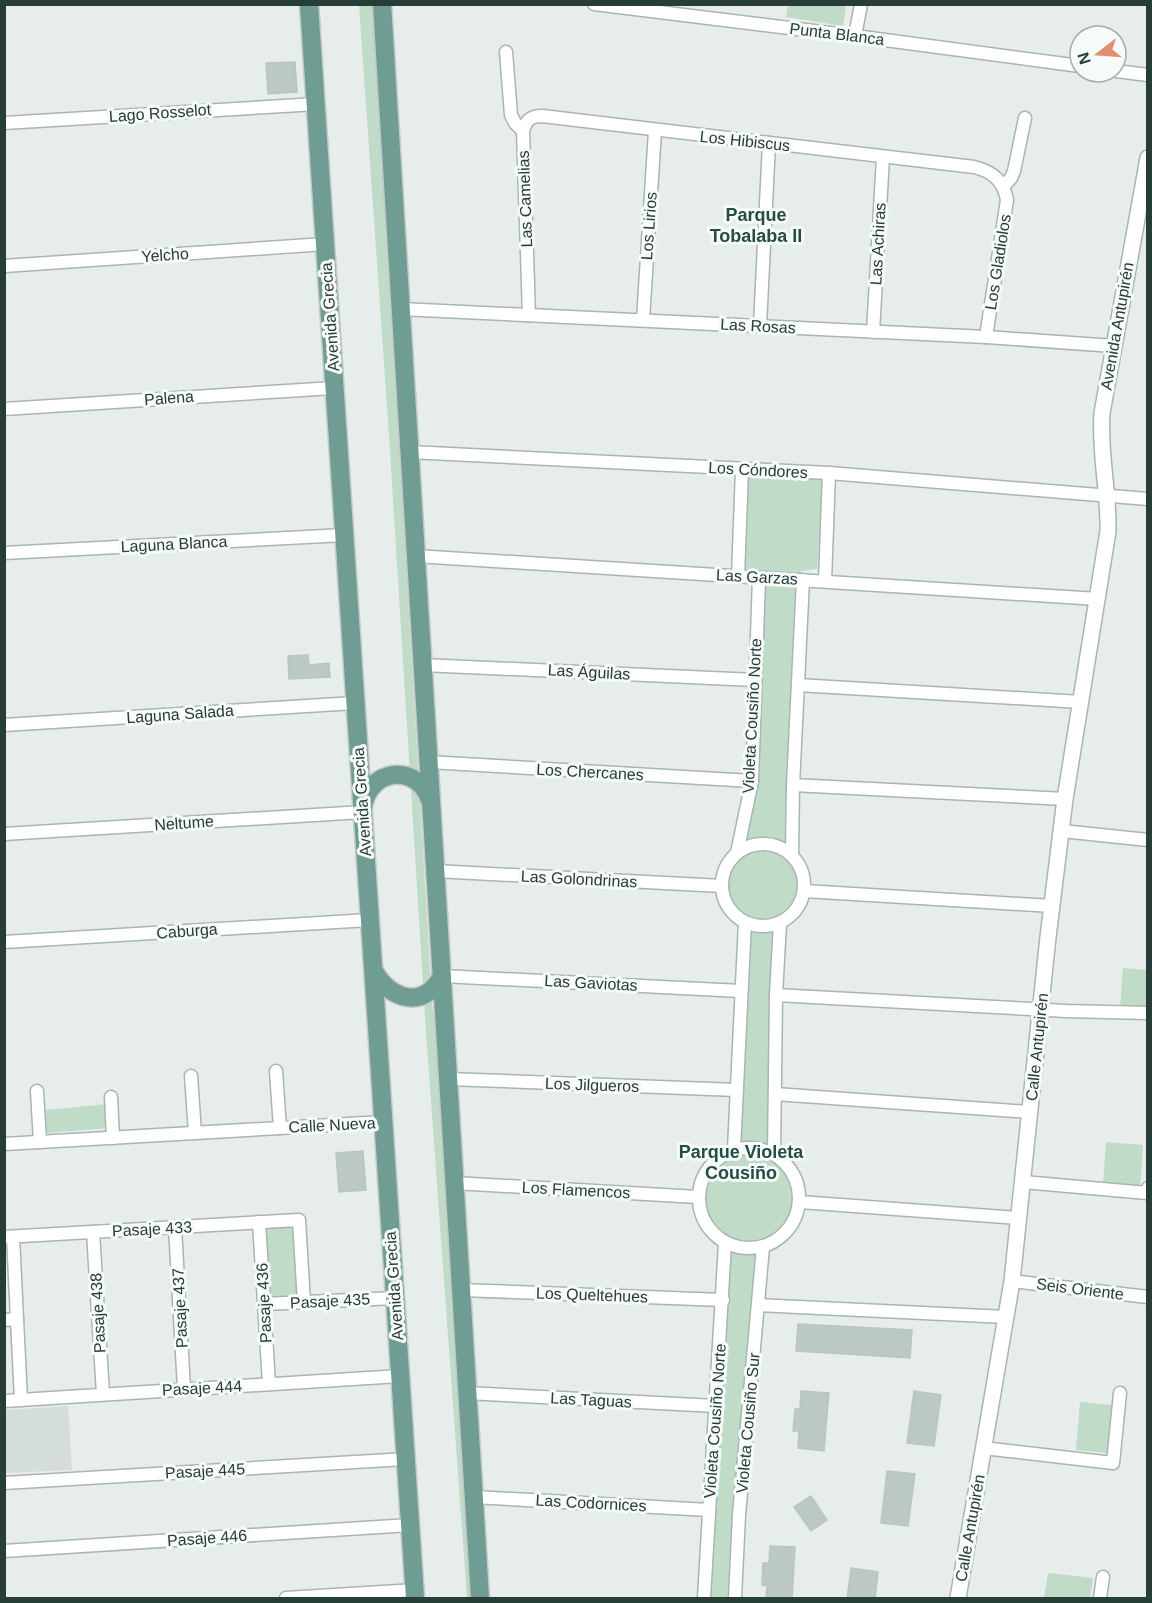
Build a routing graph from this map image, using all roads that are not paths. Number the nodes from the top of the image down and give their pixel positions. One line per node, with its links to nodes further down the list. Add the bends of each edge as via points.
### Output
1 (309, 4): 10 (main road, Avenida Grecia)
2 (382, 4): 21 (main road)
3 (594, 4): 5 (street, Punta Blanca)
4 (861, 4): 5 (street)
5 (855, 36): 7 (street, Punta Blanca)
6 (506, 52): 13 (street, Las Camelias, via 511,115)
7 (1068, 64)
8 (1128, 72): 9 (street)
9 (1148, 75)
10 (316, 104): 12 (street, Lago Rosselot); 19 (main road, Avenida Grecia)
11 (1025, 118): 18 (street, via 1014,171)
12 (4, 123)
13 (523, 130): 14 (street, Los Hibiscus, via 532,117 542,116); 22 (street, Las Camelias)
14 (655, 131): 15 (street, Los Hibiscus); 23 (street, Los Lirios)
15 (769, 143): 16 (street, Los Hibiscus); 24 (street)
16 (882, 157): 18 (street, Los Hibiscus, via 974,167 992,174); 25 (street, Las Achiras)
17 (1148, 158): 27 (street, Avenida Antupirén)
18 (1003, 187): 26 (street, Los Gladiolos, via 1006,207)
19 (325, 244): 20 (street, Yelcho); 28 (main road, Avenida Grecia)
20 (4, 266)
21 (401, 309): 22 (street, Las Rosas); 30 (main road)
22 (529, 315): 23 (street, Las Rosas)
23 (643, 320): 24 (street, Las Rosas)
24 (760, 326): 25 (street, Las Rosas)
25 (873, 332): 26 (street, Las Rosas)
26 (986, 337): 27 (street, Las Rosas)
27 (1114, 346): 33 (street, Avenida Antupirén, via 1101,430)
28 (334, 388): 29 (street, Palena); 35 (main road, Avenida Grecia)
29 (4, 409)
30 (410, 452): 31 (street, Los Cóndores); 37 (main road)
31 (742, 469): 32 (street, Los Cóndores); 38 (street)
32 (829, 473): 33 (street, Los Cóndores); 41 (street)
33 (1106, 495): 34 (street, Los Cóndores); 42 (street, Calle Antupirén, via 1108,531)
34 (1148, 499)
35 (344, 535): 36 (street, Laguna Blanca); 47 (main road, Avenida Grecia)
36 (4, 553)
37 (416, 556): 38 (street, Las Garzas); 43 (main road)
38 (738, 577): 39 (street, Las Garzas)
39 (759, 578): 40 (street, Las Garzas); 44 (street, Violeta Cousiño Norte)
40 (803, 580): 41 (street, Las Garzas); 45 (street)
41 (825, 581): 42 (street, Las Garzas)
42 (1098, 599): 46 (street, Calle Antupirén)
43 (423, 665): 44 (street, Las Águilas); 49 (main road)
44 (755, 680): 50 (street, Violeta Cousiño Norte)
45 (798, 685): 46 (street); 51 (street)
46 (1081, 702): 52 (street, Calle Antupirén)
47 (355, 704): 48 (street, Laguna Salada); 53 (main road, Avenida Grecia)
48 (4, 725)
49 (429, 762): 50 (street, Los Chercanes); 54 (main road)
50 (752, 781): 58 (street, Violeta Cousiño Norte)
51 (793, 785): 52 (street); 59 (street)
52 (1065, 799): 55 (street, Calle Antupirén)
53 (363, 812): 54 (main road, via 370,787 397,774 409,777 423,788); 56 (street, Neltume); 64 (main road, Avenida Grecia)
54 (432, 813): 60 (main road)
55 (1062, 831): 57 (street); 63 (street, Calle Antupirén)
56 (4, 834)
57 (1148, 840)
58 (737, 853): 59 (street, via 747,846 771,844); 61 (street, via 729,862)
59 (792, 855): 62 (street, via 800,865)
60 (435, 871): 61 (street, Las Golondrinas); 69 (main road)
61 (722, 886): 65 (street, via 729,907)
62 (804, 891): 63 (street); 66 (street, via 792,915)
63 (1052, 906): 72 (street, Calle Antupirén)
64 (369, 920): 67 (street, Caburga); 68 (main road, Avenida Grecia)
65 (745, 922): 66 (street, via 757,926); 70 (street)
66 (780, 923): 71 (street)
67 (4, 942)
68 (373, 969): 69 (main road, via 386,988 405,997 425,994); 82 (main road, Avenida Grecia)
69 (442, 976): 70 (street, Las Gaviotas); 76 (main road)
70 (741, 991): 77 (street)
71 (776, 995): 72 (street); 79 (street)
72 (1041, 1009): 73 (street); 81 (street, Calle Antupirén)
73 (1148, 1013)
74 (276, 1071): 83 (street, Calle Nueva)
75 (191, 1076): 84 (street)
76 (448, 1079): 77 (street, Los Jilgueros); 91 (main road)
77 (737, 1090): 88 (street)
78 (37, 1091): 86 (street)
79 (775, 1094): 81 (street); 89 (street)
80 (111, 1096): 85 (street)
81 (1030, 1113): 90 (street, Calle Antupirén)
82 (383, 1122): 83 (street, Calle Nueva); 105 (main road, Avenida Grecia)
83 (280, 1128): 84 (street, Calle Nueva)
84 (195, 1133): 85 (street, Calle Nueva)
85 (113, 1138): 86 (street, Calle Nueva)
86 (40, 1142): 87 (street, Calle Nueva)
87 (4, 1144)
88 (734, 1149): 89 (street, via 754,1147); 93 (street, via 716,1160 703,1176)
89 (774, 1154): 94 (street, via 789,1166 798,1183)
90 (1023, 1182): 92 (street, via 1147,1193); 95 (street, Calle Antupirén)
91 (454, 1183): 93 (street, Los Flamencos); 103 (main road)
92 (1148, 1188)
93 (698, 1197): 100 (street, via 705,1224)
94 (800, 1202): 95 (street); 101 (street, via 794,1222 781,1238)
95 (1019, 1218): 102 (street, Calle Antupirén)
96 (260, 1222): 97 (street, Pasaje 433); 107 (street, Pasaje 433, via 299,1220); 108 (street, Pasaje 436)
97 (175, 1227): 98 (street, Pasaje 433); 114 (street, Pasaje 437)
98 (93, 1232): 99 (street, Pasaje 433); 117 (street, Pasaje 438)
99 (8, 1237): 111 (street)
100 (725, 1243): 101 (street, via 744,1249); 106 (street, Violeta Cousiño Norte)
101 (763, 1247): 109 (street, Violeta Cousiño Sur)
102 (1012, 1281): 104 (street, Seis Oriente); 110 (street, Calle Antupirén)
103 (461, 1290): 106 (street, Los Queltehues); 116 (main road)
104 (1148, 1297)
105 (395, 1298): 107 (street, Pasaje 435); 112 (main road, Avenida Grecia)
106 (723, 1300): 120 (street, Violeta Cousiño Norte)
107 (304, 1302): 108 (street, Pasaje 435)
108 (264, 1304): 113 (street, Pasaje 436)
109 (758, 1305): 110 (street); 133 (street, Violeta Cousiño Sur)
110 (1006, 1317): 121 (street, Calle Antupirén)
111 (10, 1320): 118 (street)
112 (400, 1376): 113 (street, Pasaje 444); 122 (main road, Avenida Grecia)
113 (269, 1384): 114 (street, Pasaje 444)
114 (184, 1389): 117 (street, Pasaje 444)
115 (1120, 1393): 121 (street, via 1113,1463)
116 (467, 1394): 120 (street, Las Taguas); 124 (main road)
117 (103, 1395): 118 (street, Pasaje 444)
118 (21, 1400): 119 (street, Pasaje 444)
119 (4, 1401)
120 (716, 1406): 125 (street, Violeta Cousiño Norte)
121 (983, 1448): 134 (street, Calle Antupirén)
122 (406, 1459): 123 (street, Pasaje 445); 126 (main road, Avenida Grecia)
123 (4, 1483)
124 (474, 1497): 125 (street, Las Codornices); 131 (main road)
125 (709, 1510): 132 (street, Violeta Cousiño Norte)
126 (410, 1526): 127 (street, Pasaje 446); 129 (main road, Avenida Grecia)
127 (4, 1551)
128 (1103, 1577): 135 (street)
129 (415, 1594): 130 (street)
130 (286, 1599)
131 (480, 1599)
132 (704, 1599)
133 (735, 1599)
134 (958, 1599)
135 (1100, 1599)

